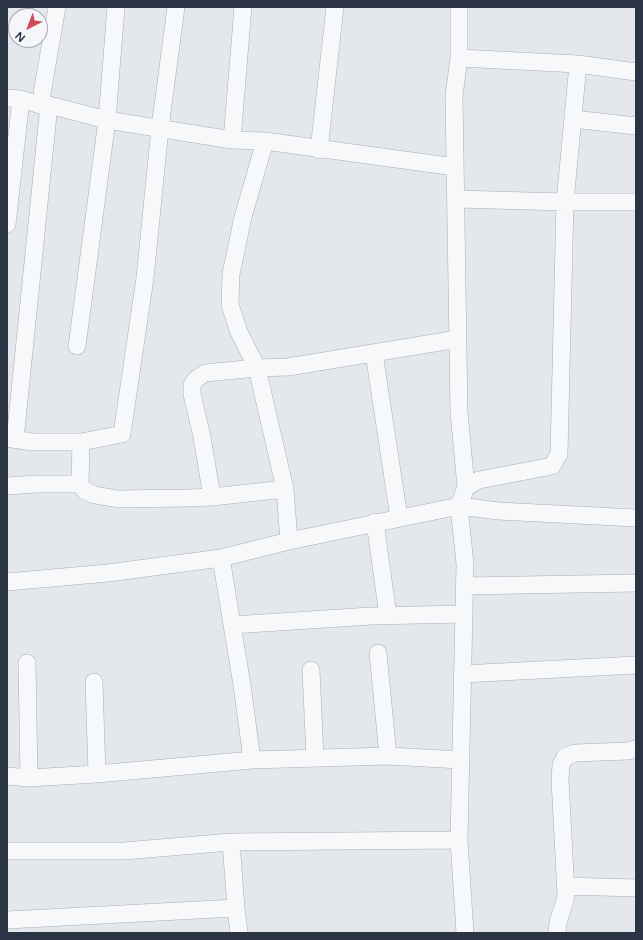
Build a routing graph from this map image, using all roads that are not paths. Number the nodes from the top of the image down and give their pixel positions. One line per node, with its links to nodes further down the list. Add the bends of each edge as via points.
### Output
1 (57, 7): 11 (street)
2 (116, 7): 13 (street)
3 (176, 7): 15 (street)
4 (243, 7): 16 (street)
5 (335, 7): 18 (street)
6 (459, 7): 7 (street)
7 (459, 58): 8 (street); 19 (street, via 454,96)
8 (578, 64): 9 (street); 12 (street)
9 (636, 72)
10 (14, 98): 11 (street); 23 (street)
11 (45, 105): 13 (street); 28 (street)
12 (573, 119): 14 (street); 21 (street)
13 (107, 120): 15 (street); 25 (street)
14 (636, 126)
15 (160, 128): 16 (street); 29 (street, via 145,278 122,434)
16 (232, 140): 17 (street)
17 (265, 141): 18 (street); 27 (street, via 243,216 231,274 230,305 239,332)
18 (319, 150): 19 (street)
19 (455, 167): 20 (street)
20 (456, 198): 21 (street); 24 (street)
21 (565, 202): 22 (street); 32 (street, via 559,454 552,466 479,480)
22 (636, 202)
23 (7, 224)
24 (458, 340): 26 (street); 32 (street, via 459,412)
25 (77, 346)
26 (374, 353): 27 (street); 36 (street)
27 (257, 368): 33 (street); 34 (street, via 205,373 192,385)
28 (11, 439): 29 (street, via 32,442)
29 (82, 442): 30 (street)
30 (80, 484): 31 (street); 34 (street, via 85,491 95,495 118,499)
31 (7, 486)
32 (466, 487): 35 (street)
33 (285, 490): 34 (street); 39 (street)
34 (212, 497)
35 (459, 506): 36 (street); 37 (street, via 498,511); 43 (street, via 465,564)
36 (399, 518): 38 (street)
37 (636, 518)
38 (375, 522): 39 (street); 45 (street)
39 (289, 541): 40 (street)
40 (221, 558): 41 (street, via 108,573); 46 (street)
41 (7, 582)
42 (636, 583): 43 (street)
43 (464, 586): 44 (street)
44 (463, 614): 45 (street); 51 (street)
45 (388, 616): 46 (street)
46 (232, 625): 56 (street)
47 (378, 653): 54 (street)
48 (27, 663): 60 (street)
49 (636, 666): 51 (street)
50 (311, 670): 55 (street)
51 (462, 674): 57 (street)
52 (94, 682): 58 (street)
53 (636, 749): 64 (street, via 575,752 565,757 561,765 560,780)
54 (388, 756): 55 (street); 57 (street)
55 (315, 758): 56 (street)
56 (252, 760): 58 (street)
57 (461, 760): 61 (street)
58 (97, 774): 60 (street)
59 (7, 776): 60 (street)
60 (28, 778)
61 (459, 840): 62 (street); 69 (street)
62 (231, 842): 63 (street, via 124,851); 66 (street)
63 (7, 851)
64 (565, 886): 65 (street); 70 (street, via 564,904)
65 (636, 888)
66 (236, 908): 67 (street); 68 (street)
67 (7, 920)
68 (239, 933)
69 (465, 933)
70 (557, 933)

